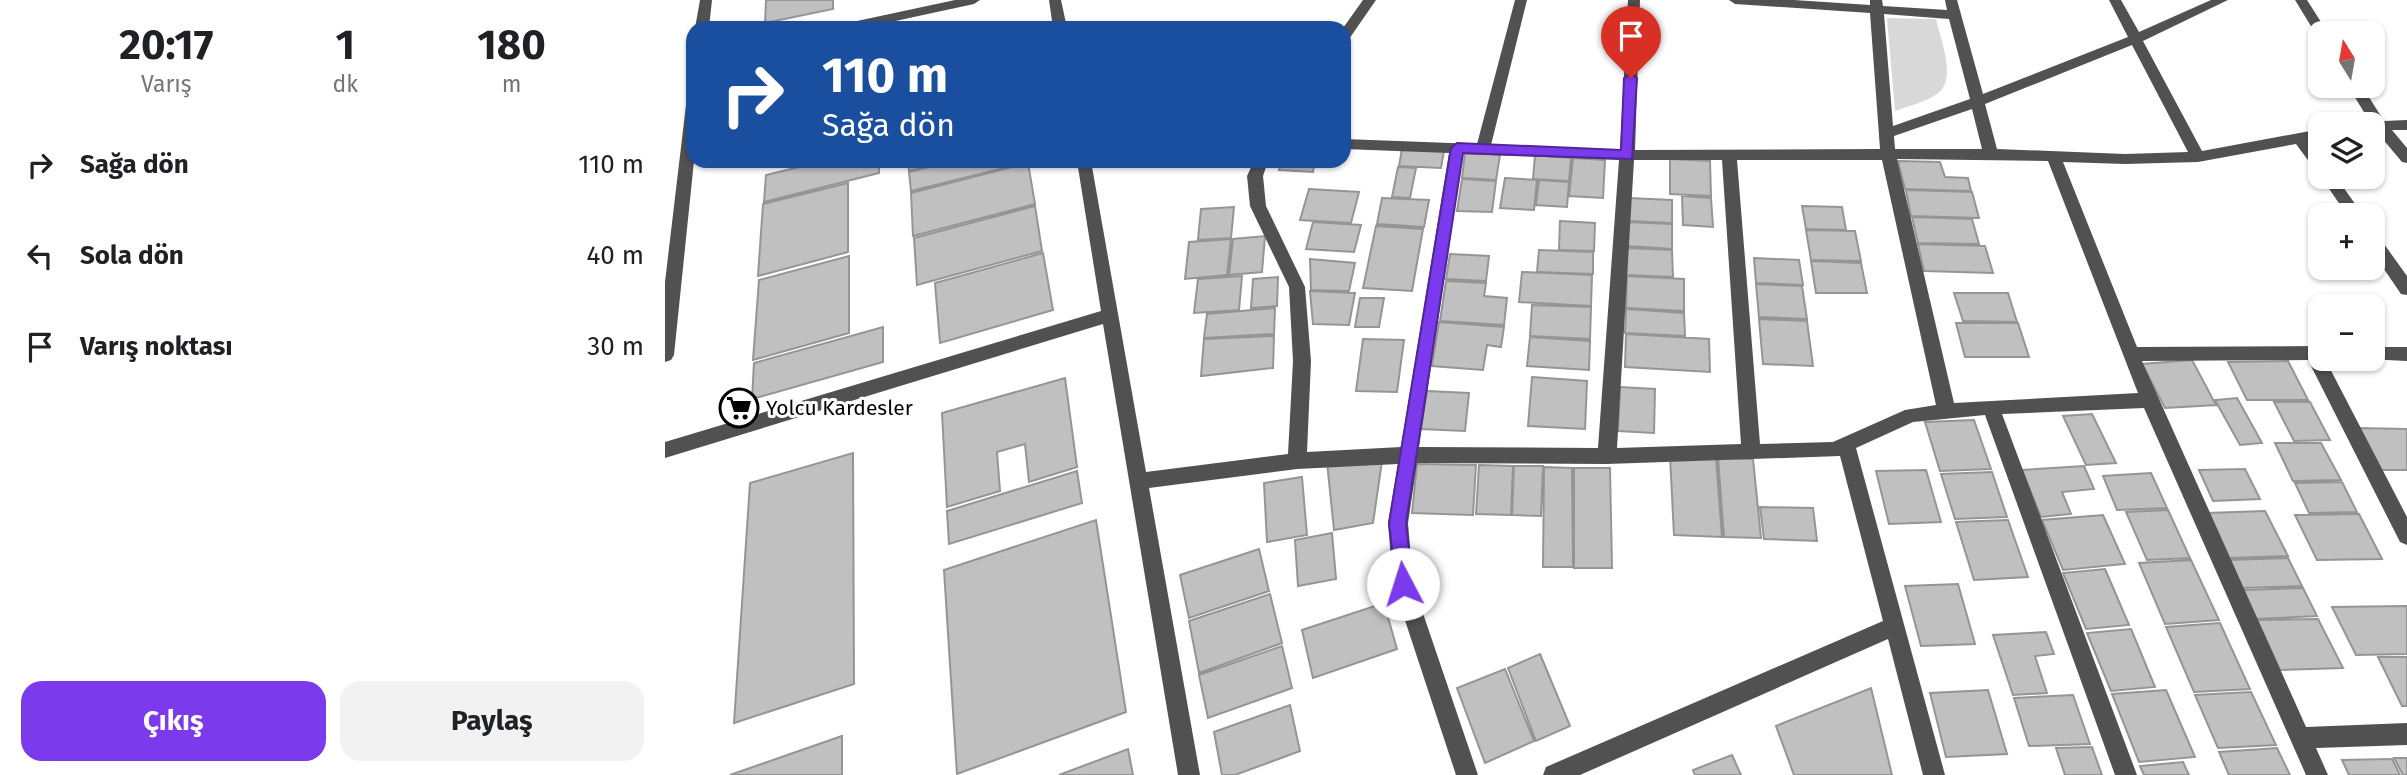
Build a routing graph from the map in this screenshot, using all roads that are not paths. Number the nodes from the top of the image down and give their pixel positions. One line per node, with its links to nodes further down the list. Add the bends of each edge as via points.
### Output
1 (706, 0): 15 (street)
2 (974, 0): 16 (street)
3 (1055, 0): 17 (street)
4 (1370, 0): 19 (street)
5 (1521, 0): 30 (street)
6 (1634, 0): 34 (street)
7 (1735, 0): 12 (street)
8 (1951, 0): 14 (street)
9 (2115, 0): 20 (street)
10 (2222, 0): 20 (street)
11 (2301, 0): 18 (street)
12 (1750, 1): 13 (street)
13 (1877, 4): 14 (street); 24 (street)
14 (1955, 15): 21 (street)
15 (703, 21)
16 (876, 21)
17 (1059, 21)
18 (2314, 21)
19 (1351, 26)
20 (2136, 40): 21 (street); 37 (street)
21 (1976, 104): 24 (street); 33 (street)
22 (2407, 125): 23 (street)
23 (2385, 126)
24 (1887, 133): 32 (street)
25 (2385, 135): 38 (street)
26 (2308, 136): 27 (street)
27 (2300, 138): 31 (street); 37 (street)
28 (1351, 144): 29 (street)
29 (1457, 148): 30 (street); 57 (street)
30 (1483, 149): 34 (street)
31 (2308, 149)
32 (1888, 153): 33 (street); 35 (street); 53 (street)
33 (1991, 154): 36 (street)
34 (1627, 155): 35 (street); 58 (street)
35 (1729, 156): 56 (street)
36 (2054, 157): 37 (street); 46 (street)
37 (2198, 157)
38 (2407, 158)
39 (686, 168): 49 (street)
40 (1085, 168): 44 (street)
41 (1258, 168): 59 (street, via 1258,206 1297,287 1302,361)
42 (2385, 258): 43 (street)
43 (2407, 289)
44 (1110, 314): 55 (street); 60 (street)
45 (2308, 353): 46 (street)
46 (2129, 354): 51 (street)
47 (2385, 354): 48 (street)
48 (2407, 354)
49 (665, 355)
50 (2326, 371): 61 (street)
51 (2148, 400): 52 (street); 64 (street)
52 (1990, 408): 53 (street); 69 (street)
53 (1947, 412): 54 (street, via 1911,415)
54 (1846, 444): 56 (street, via 1834,450); 62 (street)
55 (665, 450)
56 (1751, 451): 58 (street)
57 (1407, 455): 58 (street); 59 (street); 66 (street, via 1398,523 1403,584)
58 (1607, 456)
59 (1297, 461): 60 (street)
60 (1140, 481): 65 (street)
61 (2407, 536)
62 (1893, 627): 67 (street); 68 (street)
63 (2407, 734): 64 (street)
64 (2299, 738): 70 (street)
65 (1189, 775)
66 (1468, 775)
67 (1554, 775)
68 (1934, 775)
69 (2126, 775)
70 (2317, 775)

